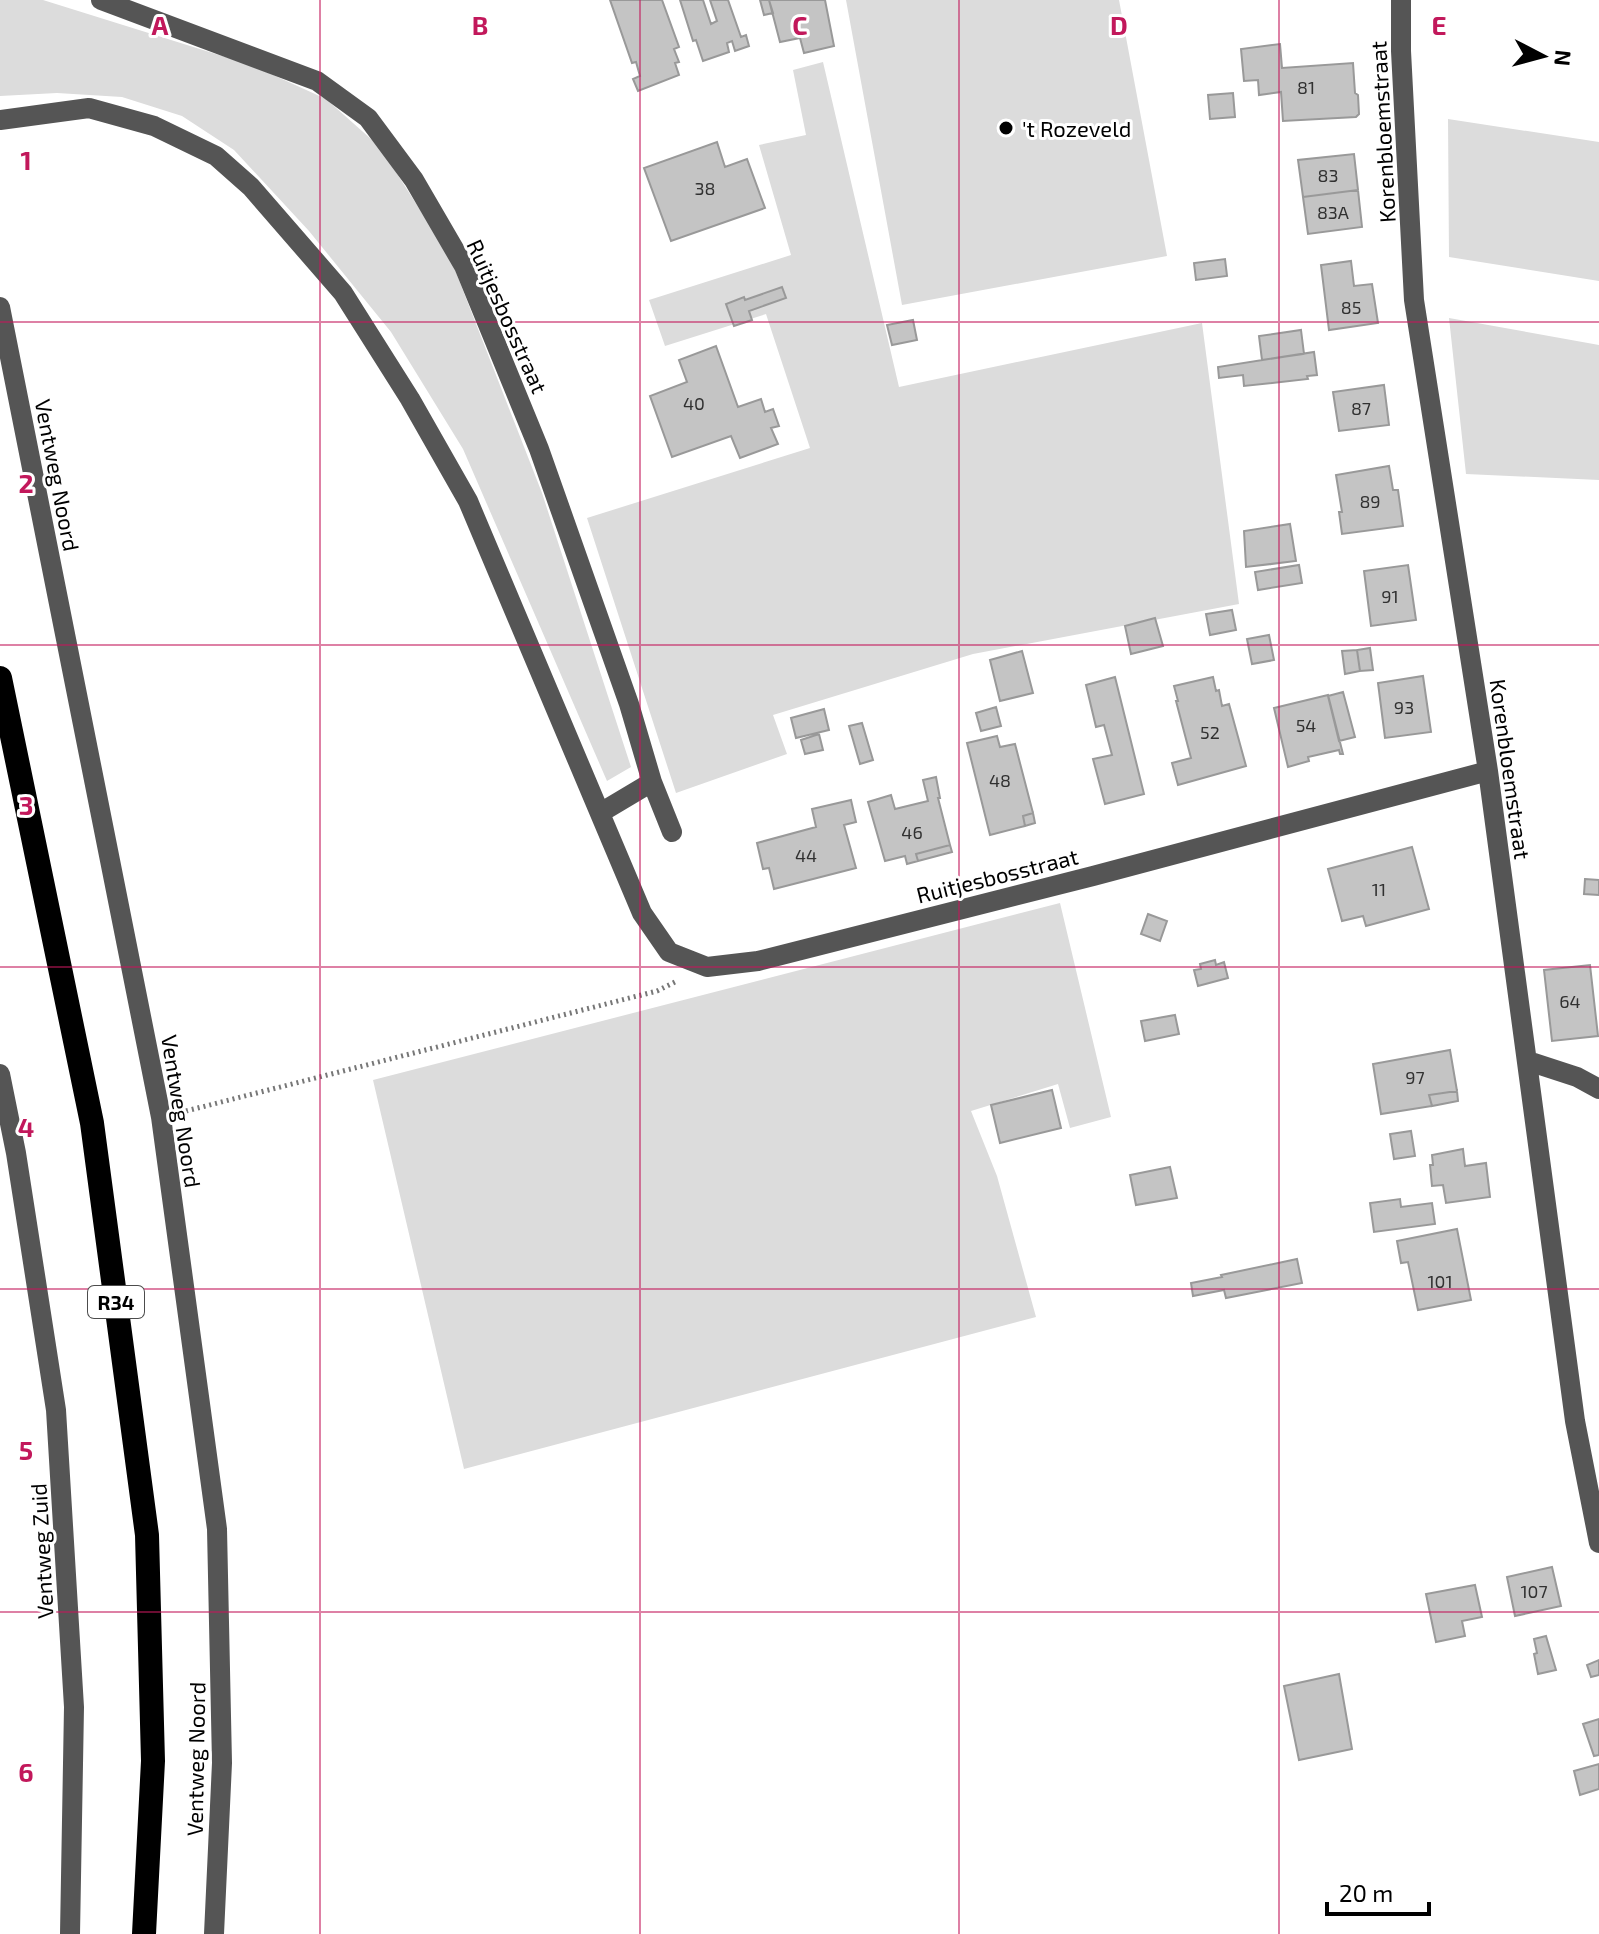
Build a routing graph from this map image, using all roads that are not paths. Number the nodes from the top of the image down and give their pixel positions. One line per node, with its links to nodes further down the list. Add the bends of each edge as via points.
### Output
1 (101, 0): 7 (street, Ruitjesbosstraat, via 317,81 368,118 414,180 464,266 539,449)
2 (1401, 0): 6 (street, Korenbloemstraat, via 1414,300)
3 (0, 120): 8 (street, Ruitjesbosstraat, via 89,108 154,126 216,156 251,187 343,293 468,501)
4 (0, 307): 16 (street, Ventweg Noord, via 161,1117 217,1529 222,1763)
5 (0, 678): 15 (highway, R34, via 92,1123 147,1535 153,1761)
6 (1488, 771): 8 (street, Ruitjesbosstraat, via 758,961 707,967 669,952 642,913); 10 (street, Korenbloemstraat)
7 (652, 782): 8 (street); 9 (street, Ruitjesbosstraat)
8 (600, 813)
9 (672, 832)
10 (1528, 1061): 12 (street); 13 (street, Korenbloemstraat, via 1575,1421)
11 (0, 1074): 14 (street, Ventweg Zuid, via 56,1410 74,1707)
12 (1599, 1089)
13 (1599, 1543)
14 (70, 1934)
15 (144, 1934)
16 (214, 1934)

